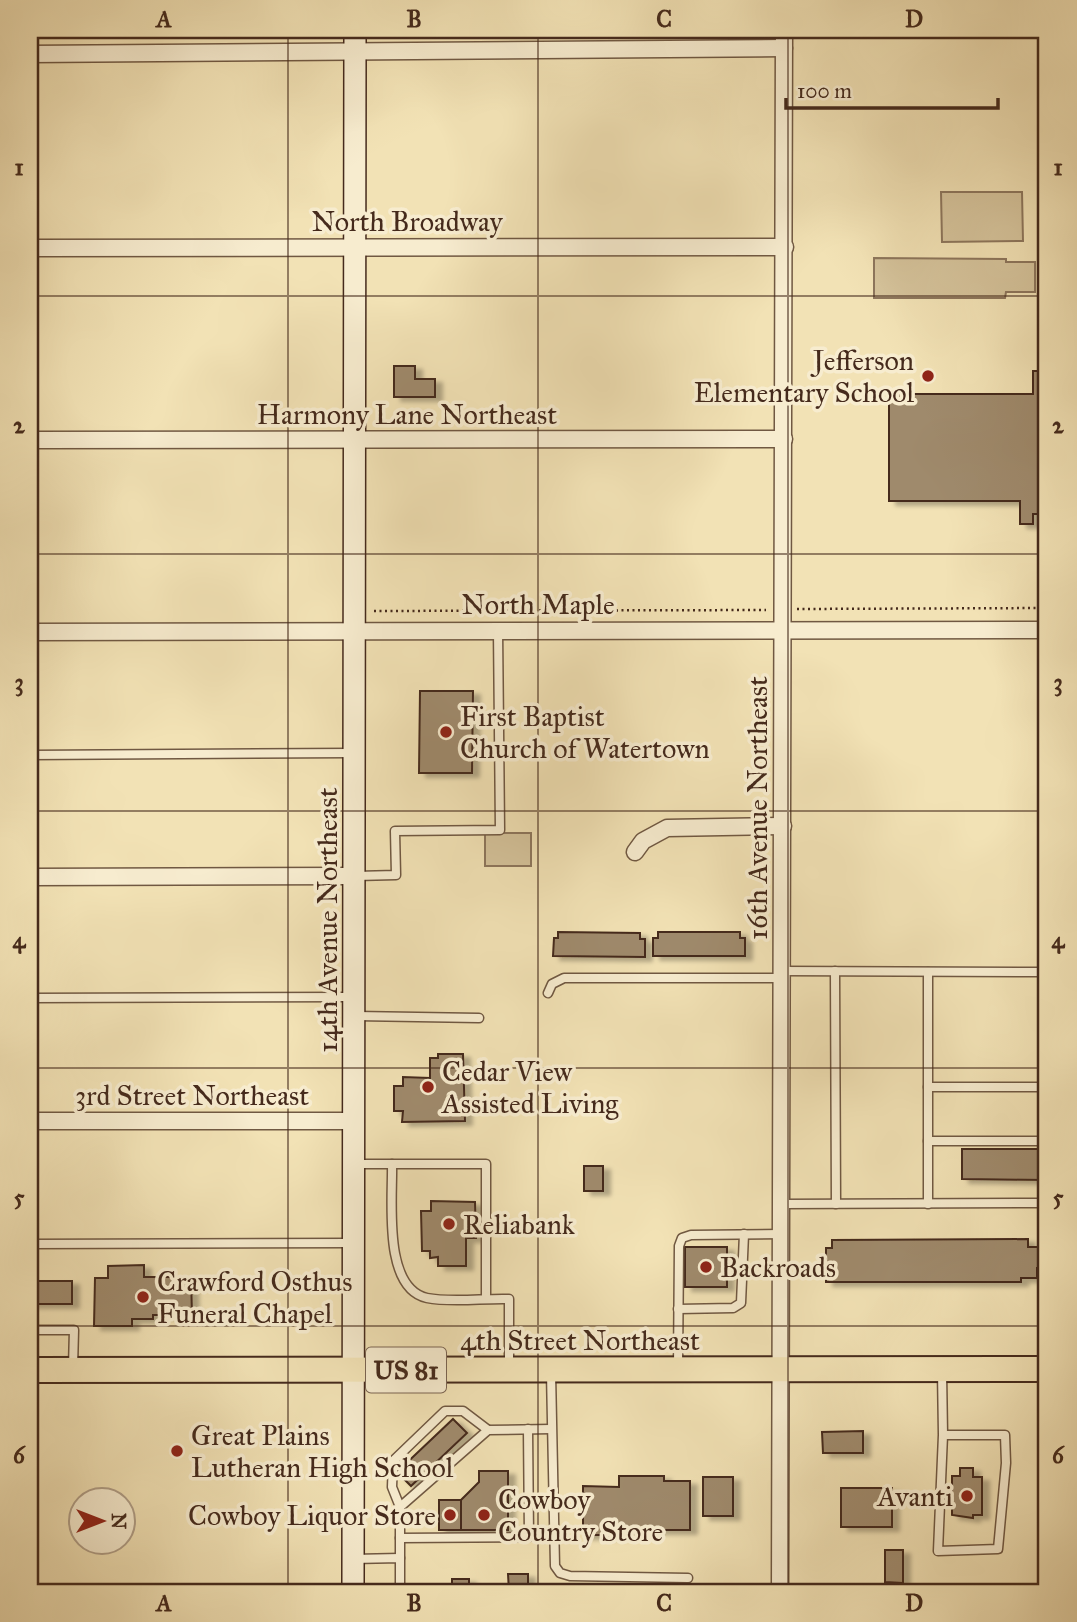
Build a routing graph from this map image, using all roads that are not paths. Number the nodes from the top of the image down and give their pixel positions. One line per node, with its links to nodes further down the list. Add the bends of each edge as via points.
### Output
1 (784, 30): 3 (street, 16th Avenue Northeast)
2 (355, 40): 3 (street); 4 (street); 5 (main road, 14th Avenue Northeast)
3 (784, 48): 6 (street, 16th Avenue Northeast)
4 (30, 54)
5 (355, 247): 6 (street, North Broadway); 7 (street, North Broadway); 10 (main road, 14th Avenue Northeast)
6 (785, 247): 8 (street, 16th Avenue Northeast)
7 (30, 248)
8 (784, 439): 10 (street, Harmony Lane Northeast); 11 (street, 16th Avenue Northeast)
9 (30, 440): 10 (street, Harmony Lane Northeast)
10 (356, 440): 13 (main road, 14th Avenue Northeast)
11 (784, 630): 12 (street, North Maple); 14 (street, North Maple); 18 (street, 16th Avenue Northeast)
12 (1047, 630)
13 (356, 631): 14 (street, North Maple); 15 (street, North Maple); 16 (main road, 14th Avenue Northeast)
14 (498, 631): 20 (lane, via 500,830 396,831 396,875)
15 (30, 632)
16 (355, 753): 17 (lane); 20 (main road, 14th Avenue Northeast)
17 (30, 755)
18 (783, 826): 19 (street, via 667,828 643,841); 25 (street, 16th Avenue Northeast)
19 (635, 852)
20 (354, 876): 21 (street); 28 (main road, 14th Avenue Northeast)
21 (30, 877)
22 (835, 971): 23 (lane); 25 (lane); 40 (lane)
23 (928, 972): 24 (lane); 30 (lane)
24 (1047, 972)
25 (783, 974): 26 (lane, via 564,978 552,984); 39 (street, 16th Avenue Northeast)
26 (548, 993)
27 (30, 998): 28 (lane)
28 (355, 1007): 29 (lane); 33 (main road, 14th Avenue Northeast)
29 (479, 1018)
30 (928, 1087): 31 (lane); 34 (lane)
31 (1047, 1087)
32 (30, 1121): 33 (street, 3rd Street Northeast)
33 (355, 1121): 36 (main road, 14th Avenue Northeast)
34 (928, 1141): 35 (lane); 41 (lane)
35 (1047, 1141)
36 (355, 1164): 37 (lane); 44 (main road, 14th Avenue Northeast)
37 (392, 1164): 46 (lane, via 393,1258 412,1289 426,1298); 46 (lane, via 486,1164)
38 (1047, 1203): 41 (lane)
39 (783, 1204): 40 (lane); 43 (street, 16th Avenue Northeast)
40 (836, 1204): 41 (lane)
41 (928, 1204)
42 (744, 1234): 43 (lane); 47 (lane, via 741,1303 733,1308); 47 (lane, via 682,1238)
43 (783, 1234): 57 (street, 16th Avenue Northeast)
44 (354, 1243): 45 (lane); 53 (main road, 14th Avenue Northeast)
45 (30, 1244)
46 (486, 1298): 54 (lane, via 509,1299)
47 (678, 1309): 56 (lane)
48 (30, 1330): 52 (lane, via 74,1330)
49 (942, 1369): 50 (main road, 4th Street Northeast / US 81); 57 (main road, 4th Street Northeast / US 81); 61 (lane)
50 (1047, 1369)
51 (30, 1370): 52 (main road, 4th Street Northeast / US 81)
52 (73, 1370): 53 (main road, 4th Street Northeast / US 81)
53 (353, 1370): 54 (main road, 4th Street Northeast / US 81); 65 (main road, 14th Avenue Northeast)
54 (509, 1370): 55 (main road, 4th Street Northeast / US 81)
55 (551, 1370): 56 (main road, 4th Street Northeast / US 81); 59 (lane)
56 (677, 1370): 57 (main road, 4th Street Northeast / US 81)
57 (782, 1370): 69 (street, 16th Avenue Northeast)
58 (528, 1429): 59 (lane); 60 (lane); 63 (lane, via 529,1537)
59 (551, 1429): 66 (lane, via 552,1553 560,1573)
60 (488, 1430): 62 (lane); 62 (lane, via 463,1411 446,1411 393,1461 392,1488)
61 (943, 1435): 61 (lane, via 1005,1435 998,1549 938,1551)
62 (400, 1507): 63 (lane)
63 (400, 1538): 64 (lane)
64 (400, 1558): 65 (lane); 68 (lane)
65 (353, 1559): 67 (main road, 14th Avenue Northeast)
66 (688, 1578)
67 (353, 1592)
68 (400, 1592)
69 (780, 1592)

